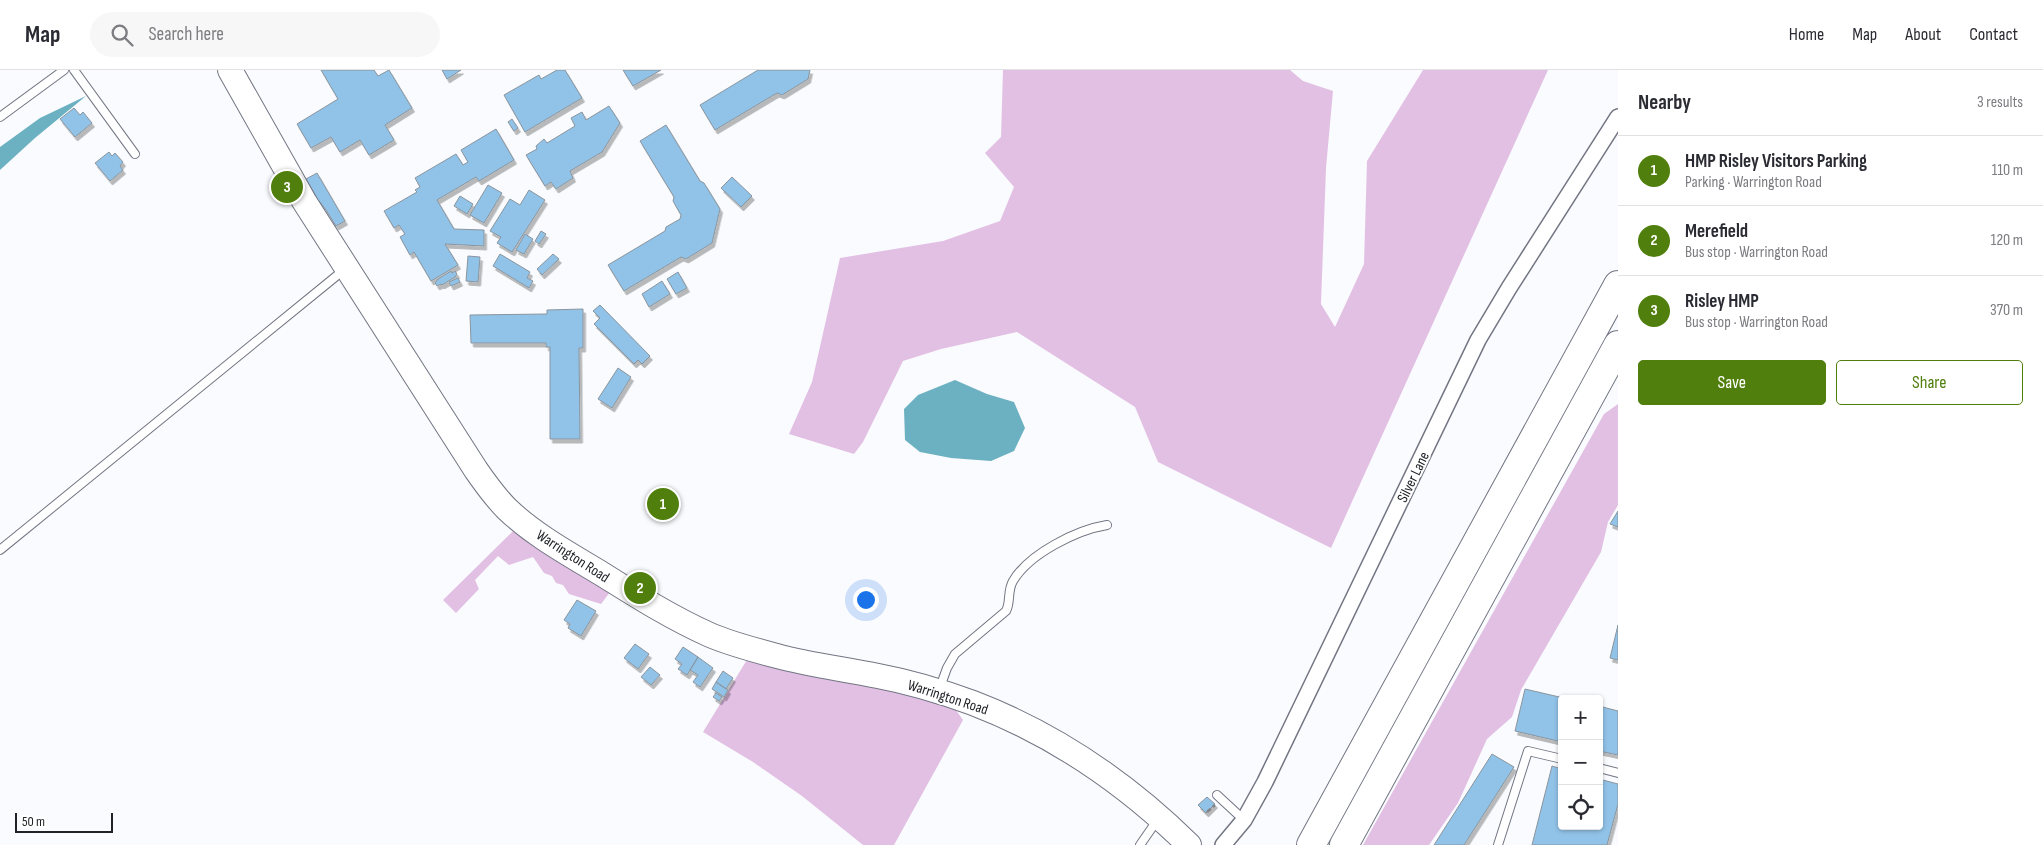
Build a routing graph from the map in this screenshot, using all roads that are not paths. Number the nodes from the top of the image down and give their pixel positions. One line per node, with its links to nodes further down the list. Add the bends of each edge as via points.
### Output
1 (64, 70): 4 (lane)
2 (74, 70): 6 (lane)
3 (230, 70): 7 (main road, Warrington Road)
4 (0, 117)
5 (1618, 117): 18 (street, Silver Lane, via 1478,340)
6 (135, 154)
7 (346, 268): 11 (lane); 12 (main road, Warrington Road, via 481,477 507,509 532,530 645,601 712,636 780,657 881,676)
8 (1618, 285): 22 (highway)
9 (1618, 345): 23 (highway)
10 (1107, 525): 12 (lane, via 1075,533 1025,567 1010,587 1006,611 955,654)
11 (0, 550)
12 (938, 692): 17 (main road, Warrington Road, via 980,706 1052,741 1116,782)
13 (1558, 758): 24 (lane, via 1528,751)
14 (1603, 769): 15 (lane)
15 (1618, 773)
16 (1217, 795): 18 (lane)
17 (1159, 817): 19 (lane); 20 (main road, Warrington Road)
18 (1244, 820): 21 (street, Silver Lane)
19 (1140, 845)
20 (1189, 845)
21 (1223, 845)
22 (1312, 845)
23 (1344, 845)
24 (1498, 845)

